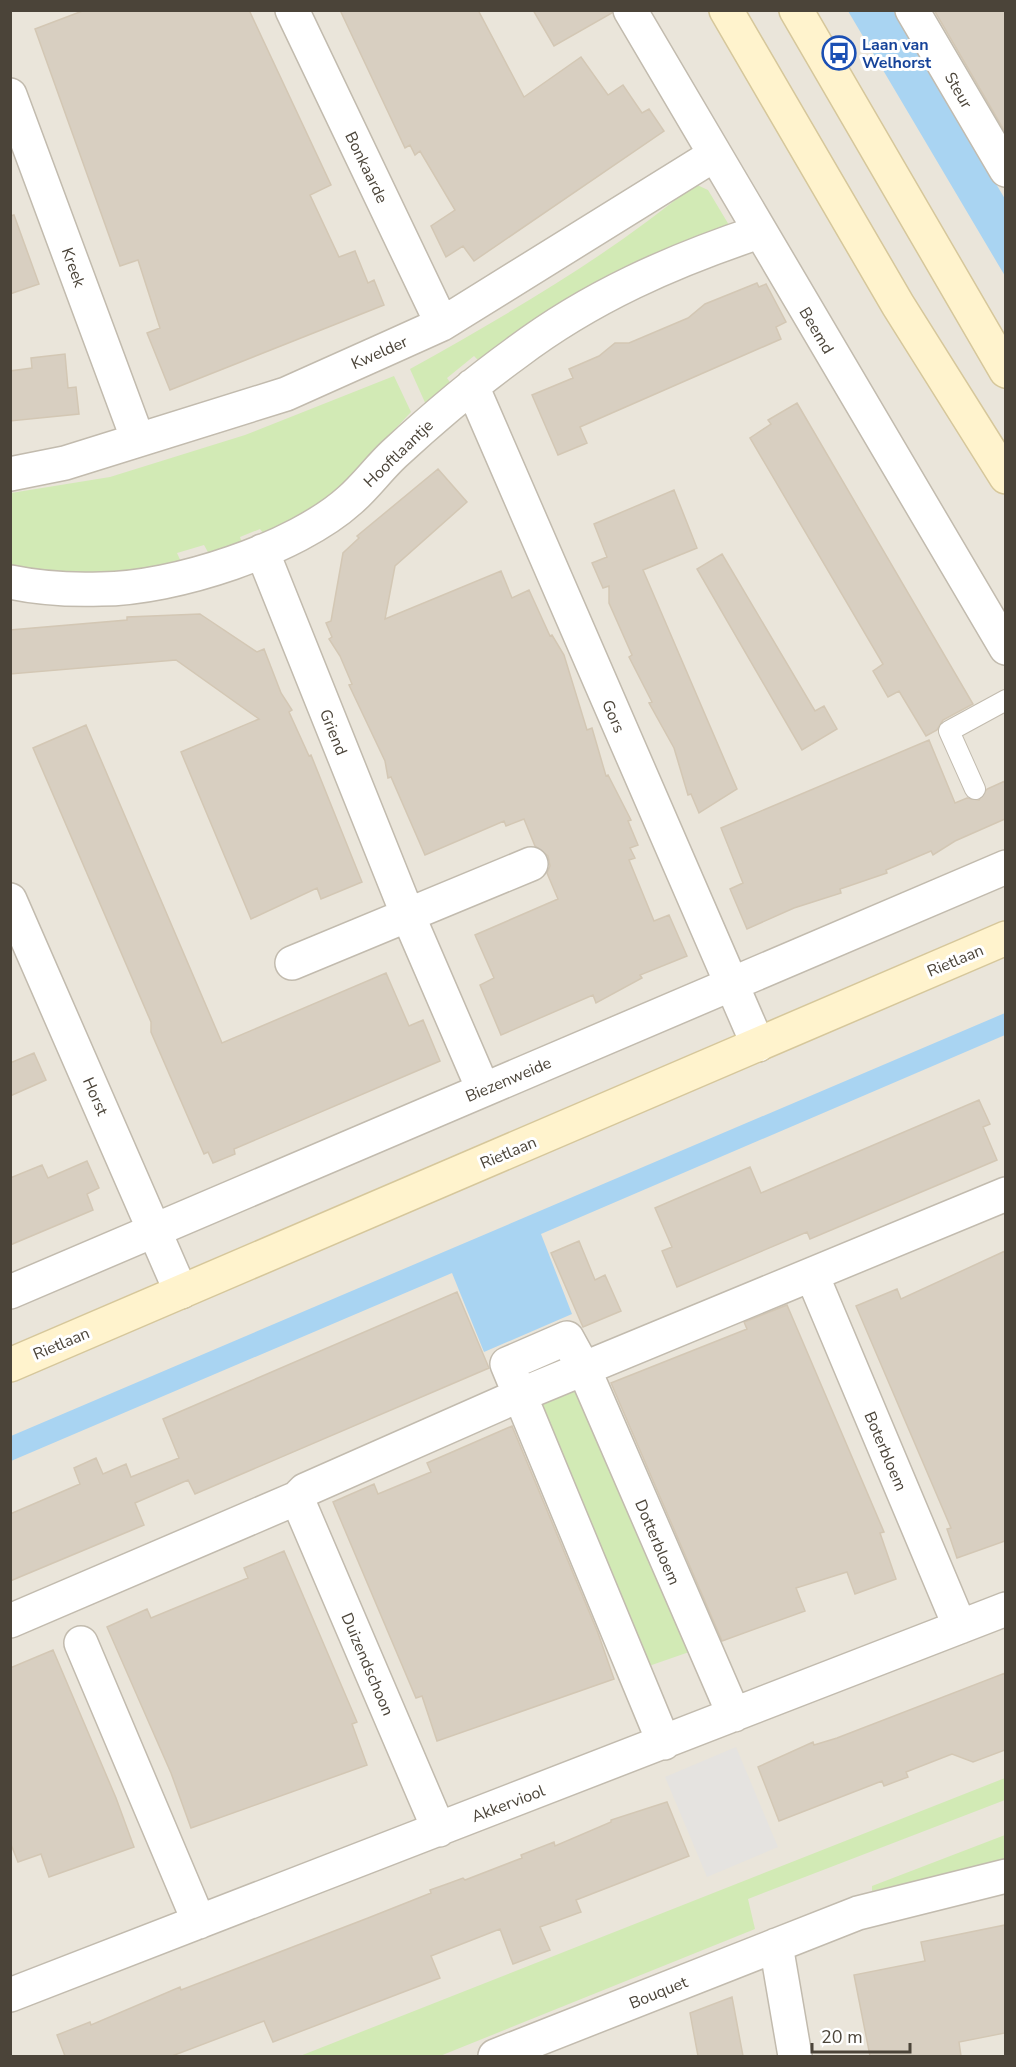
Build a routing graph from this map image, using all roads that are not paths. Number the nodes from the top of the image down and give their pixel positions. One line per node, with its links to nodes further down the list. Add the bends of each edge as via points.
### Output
1 (292, 10): 10 (street, Bonkaarde)
2 (630, 10): 7 (street, Beemd)
3 (726, 10): 15 (street, via 898,305)
4 (796, 10): 11 (street)
5 (912, 10): 8 (street, Steur)
6 (10, 95): 13 (street, Kreek)
7 (714, 155): 9 (street, Beemd); 10 (street, Kwelder)
8 (1005, 170)
9 (759, 232): 12 (street, Hooftlaantje, via 687,256 625,285 562,320); 18 (street, Beemd)
10 (442, 324): 13 (street, Kwelder, via 286,394)
11 (1005, 371)
12 (472, 386): 16 (street, Hooftlaantje, via 391,456 349,501 306,531); 27 (street, Gors)
13 (138, 440): 14 (street, Kwelder, via 65,463)
14 (10, 474)
15 (1005, 477)
16 (261, 551): 17 (street, Hooftlaantje, via 171,580 102,589); 24 (street, Griend)
17 (10, 582)
18 (1005, 648)
19 (1005, 700): 20 (lane, via 949,731)
20 (975, 789)
21 (531, 864): 24 (street)
22 (1005, 867): 27 (street, Biezenweide)
23 (10, 900): 31 (street, Horst)
24 (407, 913): 26 (street); 29 (street, Griend)
25 (1005, 938): 28 (street, Rietlaan)
26 (292, 963)
27 (732, 985): 28 (street, Gors); 29 (street, Biezenweide)
28 (758, 1045): 34 (street, Rietlaan)
29 (483, 1089): 31 (street, Biezenweide)
30 (1005, 1194): 32 (street)
31 (156, 1231): 33 (street, Biezenweide); 34 (street, Horst)
32 (812, 1275): 36 (street); 41 (street, Boterbloem)
33 (10, 1292)
34 (182, 1292): 35 (street, Rietlaan)
35 (10, 1365)
36 (584, 1369): 37 (street); 43 (street, Dotterbloem)
37 (516, 1398): 38 (street, via 305,1490); 44 (street)
38 (297, 1498): 40 (street); 45 (street, Duizendschoon)
39 (1005, 1609): 41 (street, Akkerviool)
40 (10, 1621)
41 (960, 1627): 43 (street, Akkerviool)
42 (81, 1643): 47 (street)
43 (734, 1715): 44 (street, Akkerviool)
44 (664, 1743): 45 (street, Akkerviool)
45 (439, 1830): 47 (street, Akkerviool)
46 (1005, 1876): 48 (street, Bouquet, via 858,1914)
47 (199, 1922): 49 (street, Akkerviool)
48 (776, 1945): 50 (street, Bouquet); 52 (street)
49 (10, 1995)
50 (543, 2047): 51 (street, Bouquet)
51 (495, 2056)
52 (795, 2056)

